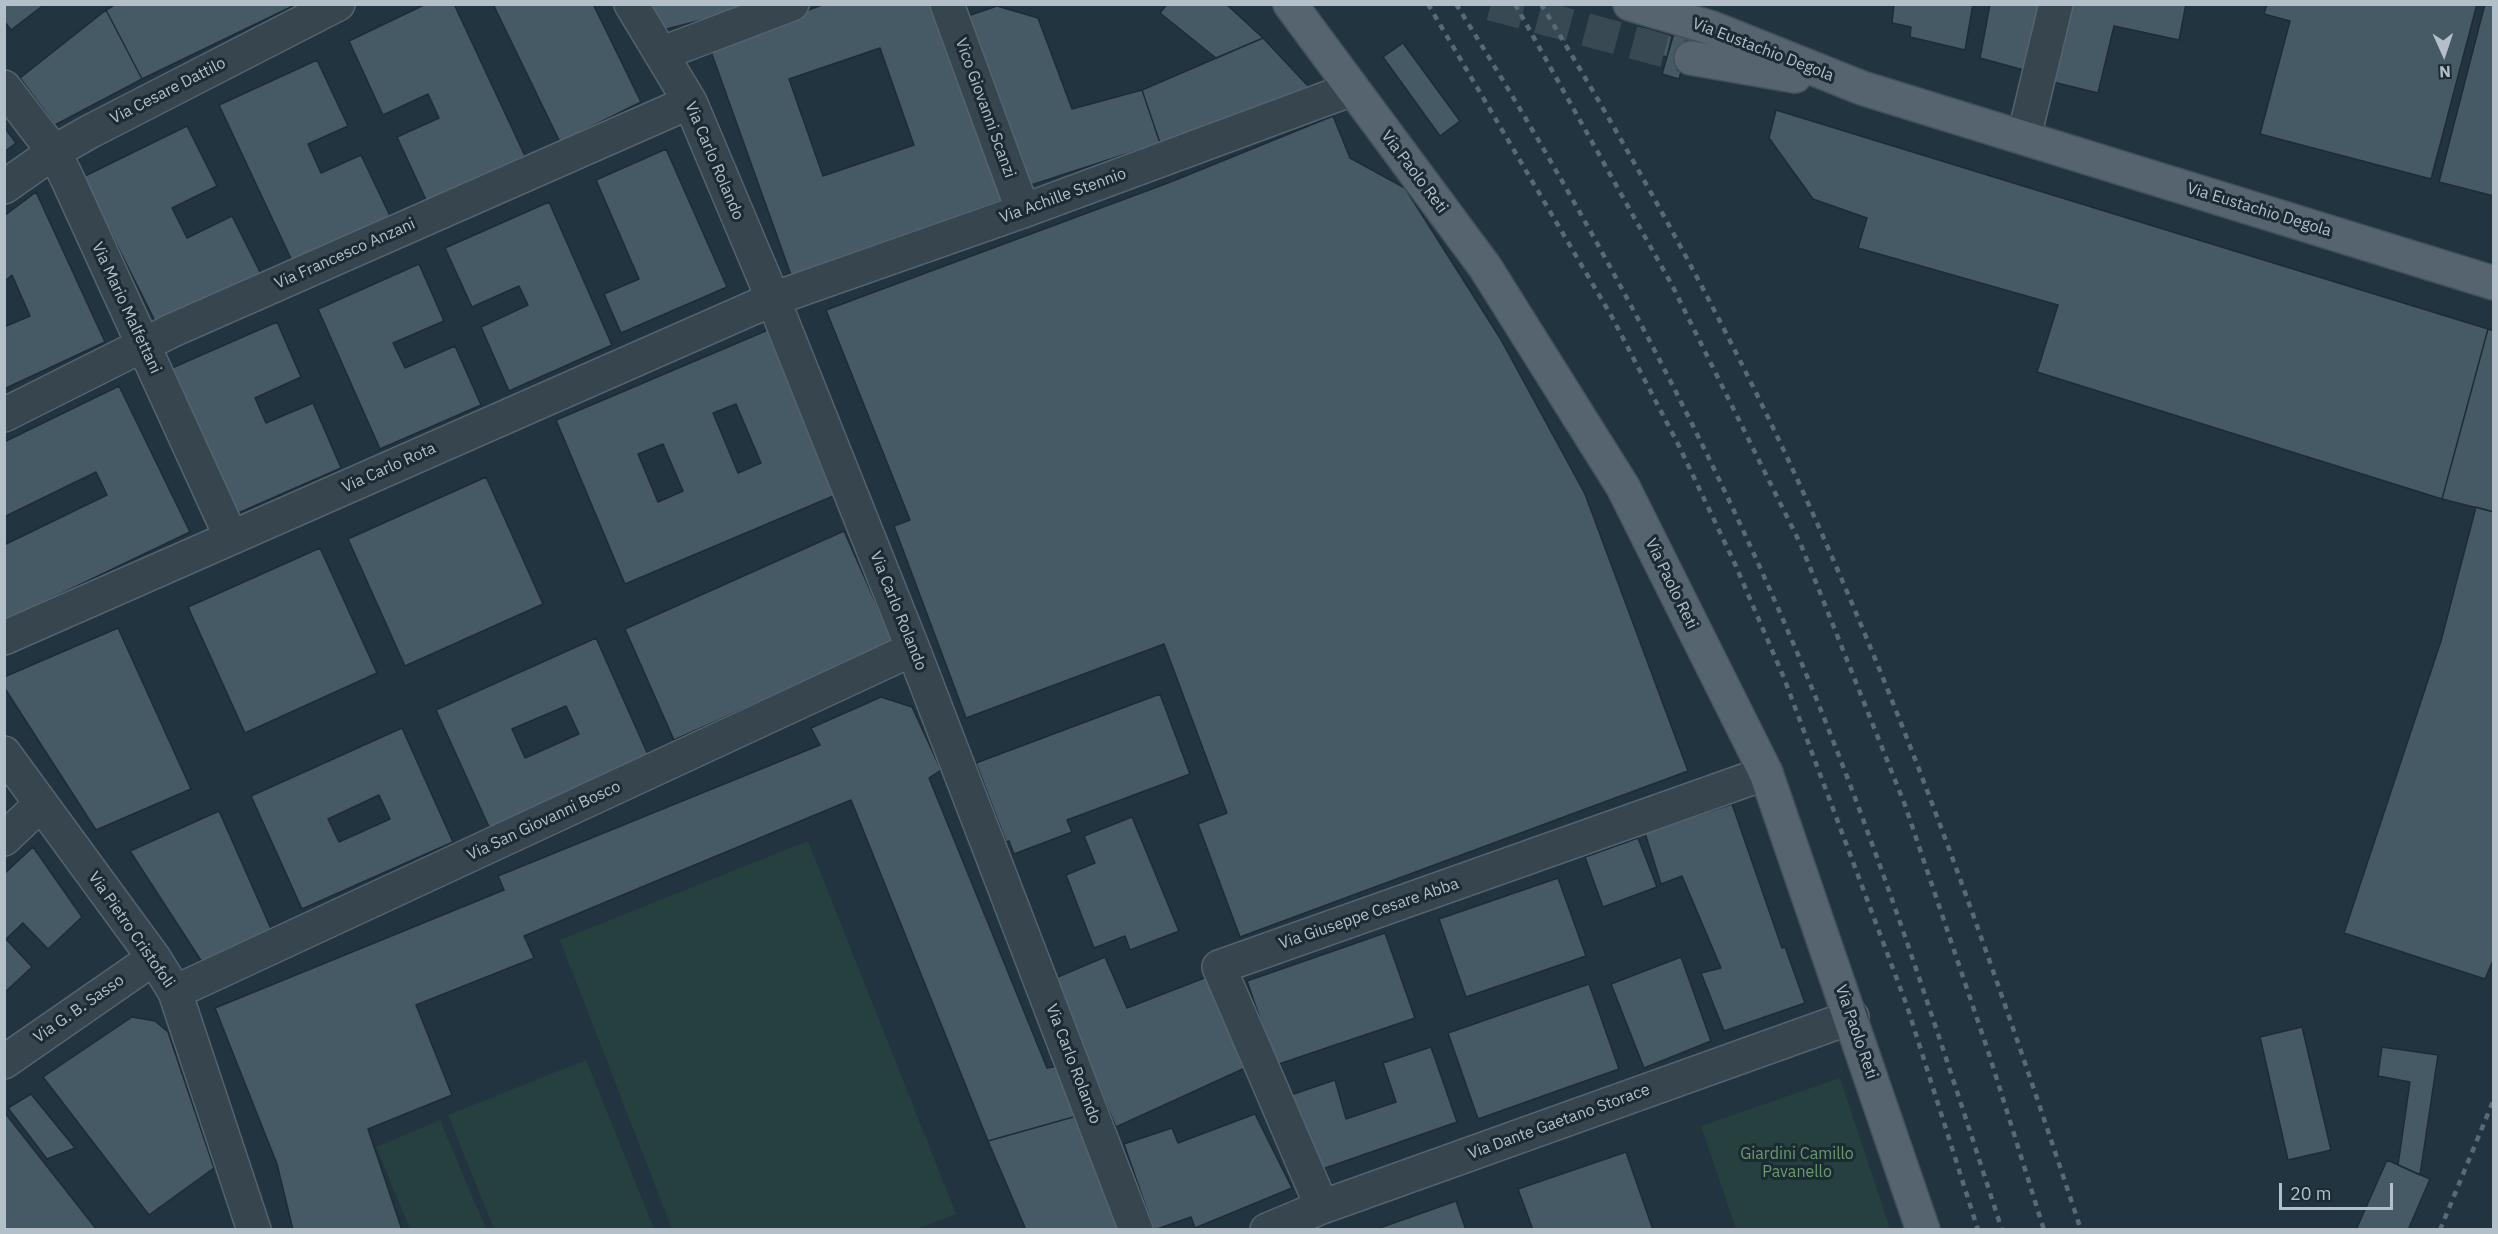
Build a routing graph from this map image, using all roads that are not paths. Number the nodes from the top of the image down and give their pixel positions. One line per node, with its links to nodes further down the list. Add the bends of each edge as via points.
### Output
1 (338, 4): 15 (street, Via Cesare Dattilo)
2 (631, 4): 8 (street, Via Carlo Rolando)
3 (792, 4): 8 (street)
4 (947, 4): 17 (street, Vico Giovanni Scanzi)
5 (1290, 4): 12 (main road, Via Paolo Reti)
6 (1630, 4): 11 (main road, Via Eustachio Degola, via 1712,28)
7 (2056, 4): 14 (street)
8 (663, 53): 13 (street, Via Carlo Rolando)
9 (1691, 58): 11 (main road, Via Eustachio Degola)
10 (4, 87): 15 (street, Via Mario Malfettani)
11 (1862, 88): 14 (main road, Via Eustachio Degola)
12 (1352, 89): 17 (street, Via Achille Stennio); 26 (main road, Via Paolo Reti, via 1485,267 1623,487)
13 (690, 102): 19 (street, Via Carlo Rolando); 20 (street, Via Francesco Anzani, via 173,330)
14 (2024, 137): 18 (main road, Via Eustachio Degola)
15 (54, 152): 16 (street, Via Cesare Dattilo); 20 (street, Via Mario Malfettani)
16 (4, 188)
17 (1023, 211): 19 (street, Via Achille Stennio)
18 (2493, 283)
19 (773, 299): 22 (street, Via Carlo Rota); 24 (street, Via Carlo Rolando)
20 (143, 347): 21 (street, Via Francesco Anzani); 22 (street, Via Mario Malfettani)
21 (4, 415)
22 (231, 537): 23 (street, Via Carlo Rota)
23 (4, 638)
24 (913, 649): 30 (street, Via San Giovanni Bosco); 35 (street, Via Carlo Rolando)
25 (4, 753): 27 (street, Via Pietro Cristofoli)
26 (1766, 773): 31 (main road, Via Paolo Reti); 33 (street, Via Giuseppe Cesare Abba, via 1219,967)
27 (40, 805): 28 (street); 29 (street, Via Pietro Cristofoli)
28 (4, 839)
29 (154, 958): 30 (street, Via Pietro Cristofoli); 32 (street, Via G. B. Sasso)
30 (175, 992): 34 (street, Via Pietro Cristofoli)
31 (1852, 1017): 33 (street, Via Dante Gaetano Storace); 37 (main road, Via Paolo Reti)
32 (4, 1062)
33 (1322, 1207): 36 (street, Via Dante Gaetano Storace)
34 (254, 1230)
35 (1136, 1230)
36 (1268, 1230)
37 (1923, 1230)

